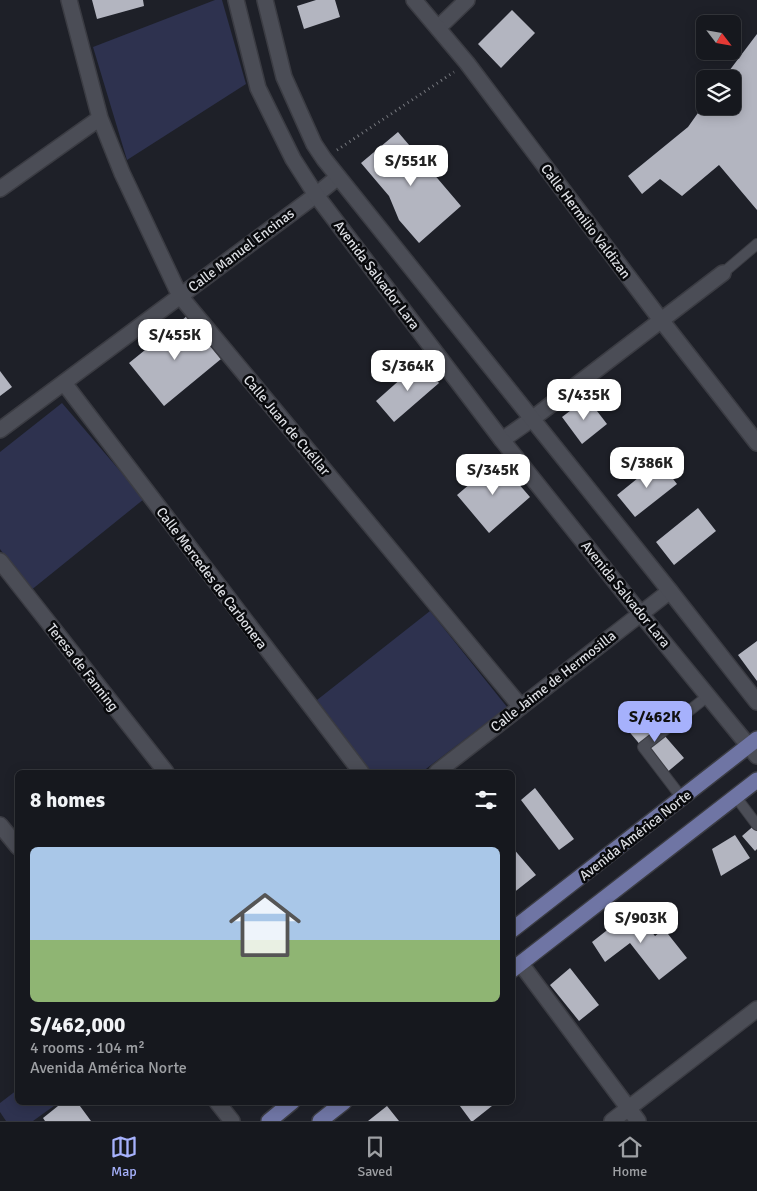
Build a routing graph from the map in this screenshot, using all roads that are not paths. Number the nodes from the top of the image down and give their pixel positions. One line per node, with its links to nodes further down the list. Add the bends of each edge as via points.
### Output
1 (69, 0): 7 (street, Calle Juan de Cuéllar)
2 (236, 0): 10 (street, Avenida Salvador Lara, via 258,88)
3 (265, 0): 8 (street, Avenida Salvador Lara, via 284,77 314,144)
4 (414, 0): 6 (street, Calle Hermilio Valdizan)
5 (467, 0): 6 (street)
6 (438, 28): 14 (street, Calle Hermilio Valdizan)
7 (100, 118): 9 (street); 13 (street, Calle Juan de Cuéllar)
8 (338, 177): 10 (street, Calle Manuel Encinas); 16 (street, Avenida Salvador Lara)
9 (0, 189)
10 (316, 194): 13 (street, Calle Manuel Encinas); 18 (street, Avenida Salvador Lara)
11 (757, 244): 12 (lane)
12 (723, 273): 14 (street)
13 (180, 296): 15 (street, Calle Manuel Encinas); 25 (street, Calle Juan de Cuéllar)
14 (661, 320): 16 (street); 19 (street, Calle Hermilio Valdizan)
15 (64, 383): 17 (street, Calle Manuel Encinas); 28 (street, Calle Mercedes de Carbonera)
16 (532, 419): 18 (street); 21 (street, Avenida Salvador Lara)
17 (0, 430)
18 (502, 440): 22 (street, Avenida Salvador Lara)
19 (757, 443)
20 (0, 561): 27 (street, Teresa de Fanning)
21 (670, 591): 22 (street, Calle Jaime de Hermosilla); 24 (street, Avenida Salvador Lara)
22 (640, 613): 23 (street, Avenida Salvador Lara); 25 (street, Calle Jaime de Hermosilla)
23 (708, 696): 26 (street, Avenida Salvador Lara); 32 (lane, via 643,747)
24 (757, 702)
25 (521, 706): 29 (street, Calle Jaime de Hermosilla)
26 (754, 747): 32 (main road, Avenida América Norte)
27 (164, 770)
28 (359, 770)
29 (440, 770)
30 (757, 780): 31 (main road)
31 (736, 797): 34 (lane); 37 (main road)
32 (682, 798): 36 (main road, Avenida América Norte)
33 (0, 825): 35 (street)
34 (757, 825)
35 (15, 843)
36 (515, 928)
37 (517, 967): 42 (street)
38 (757, 1009): 42 (street)
39 (219, 1105): 43 (street)
40 (288, 1105): 44 (main road)
41 (340, 1105): 45 (main road)
42 (628, 1108): 46 (street); 47 (street)
43 (232, 1121)
44 (269, 1121)
45 (320, 1121)
46 (612, 1121)
47 (638, 1121)

